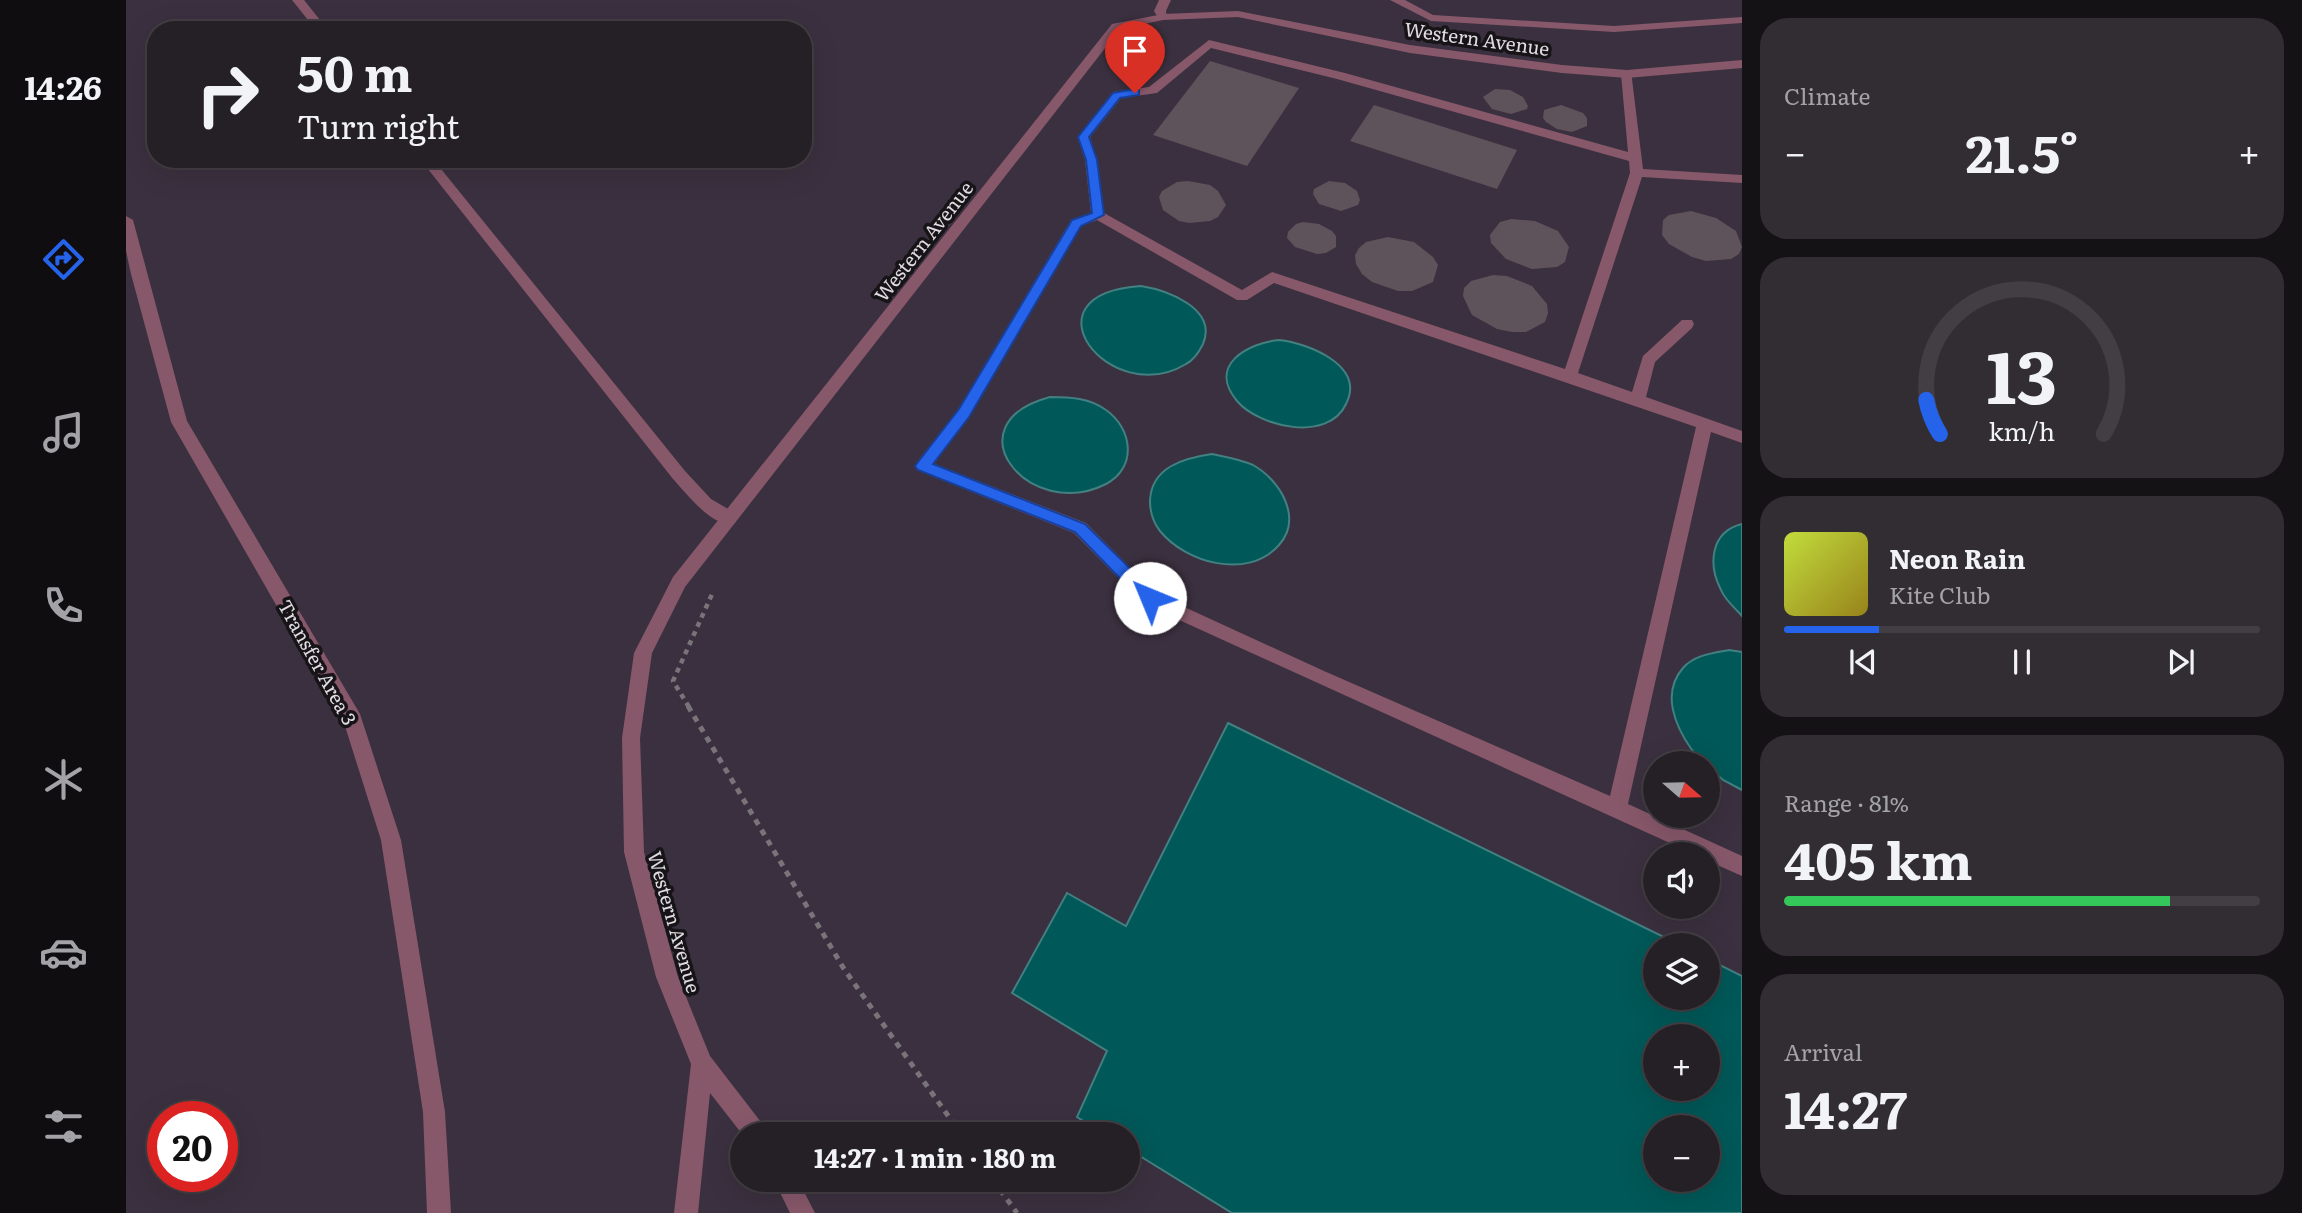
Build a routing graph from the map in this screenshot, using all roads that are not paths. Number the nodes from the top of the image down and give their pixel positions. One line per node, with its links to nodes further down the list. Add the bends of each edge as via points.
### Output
1 (298, 0): 6 (street)
2 (1165, 0): 4 (street, via 1160,11)
3 (1396, 0): 5 (street, via 1432,18 1614,29)
4 (1163, 17): 8 (street, Western Avenue, via 1238,14 1410,50); 19 (street, Western Avenue, via 1116,26)
5 (1742, 20)
6 (315, 21)
7 (1742, 64): 8 (street, Western Avenue)
8 (1627, 74): 9 (street)
9 (1636, 166): 11 (street); 12 (street, via 1341,76 1209,44 1153,90 1117,95 1084,137); 15 (street)
10 (433, 168): 19 (street, via 679,475 705,504)
11 (1742, 179)
12 (1098, 215): 15 (street, via 1241,297 1272,277); 20 (street, via 1076,223 964,413 923,466 1080,528 1150,598)
13 (126, 220): 25 (street, Transfer Area 3, via 179,422 353,720 391,840 434,1112)
14 (1687, 324): 16 (street, via 1648,360)
15 (1570, 376): 16 (street)
16 (1637, 400): 17 (street)
17 (1705, 424): 18 (street); 20 (street)
18 (1742, 437)
19 (729, 518): 22 (street, Western Avenue, via 679,582 643,653 631,738 634,852 667,978)
20 (1617, 809): 21 (street)
21 (1742, 866)
22 (702, 1063): 23 (street); 26 (street)
23 (747, 1122)
24 (792, 1192): 27 (street)
25 (439, 1213)
26 (686, 1213)
27 (803, 1213)

